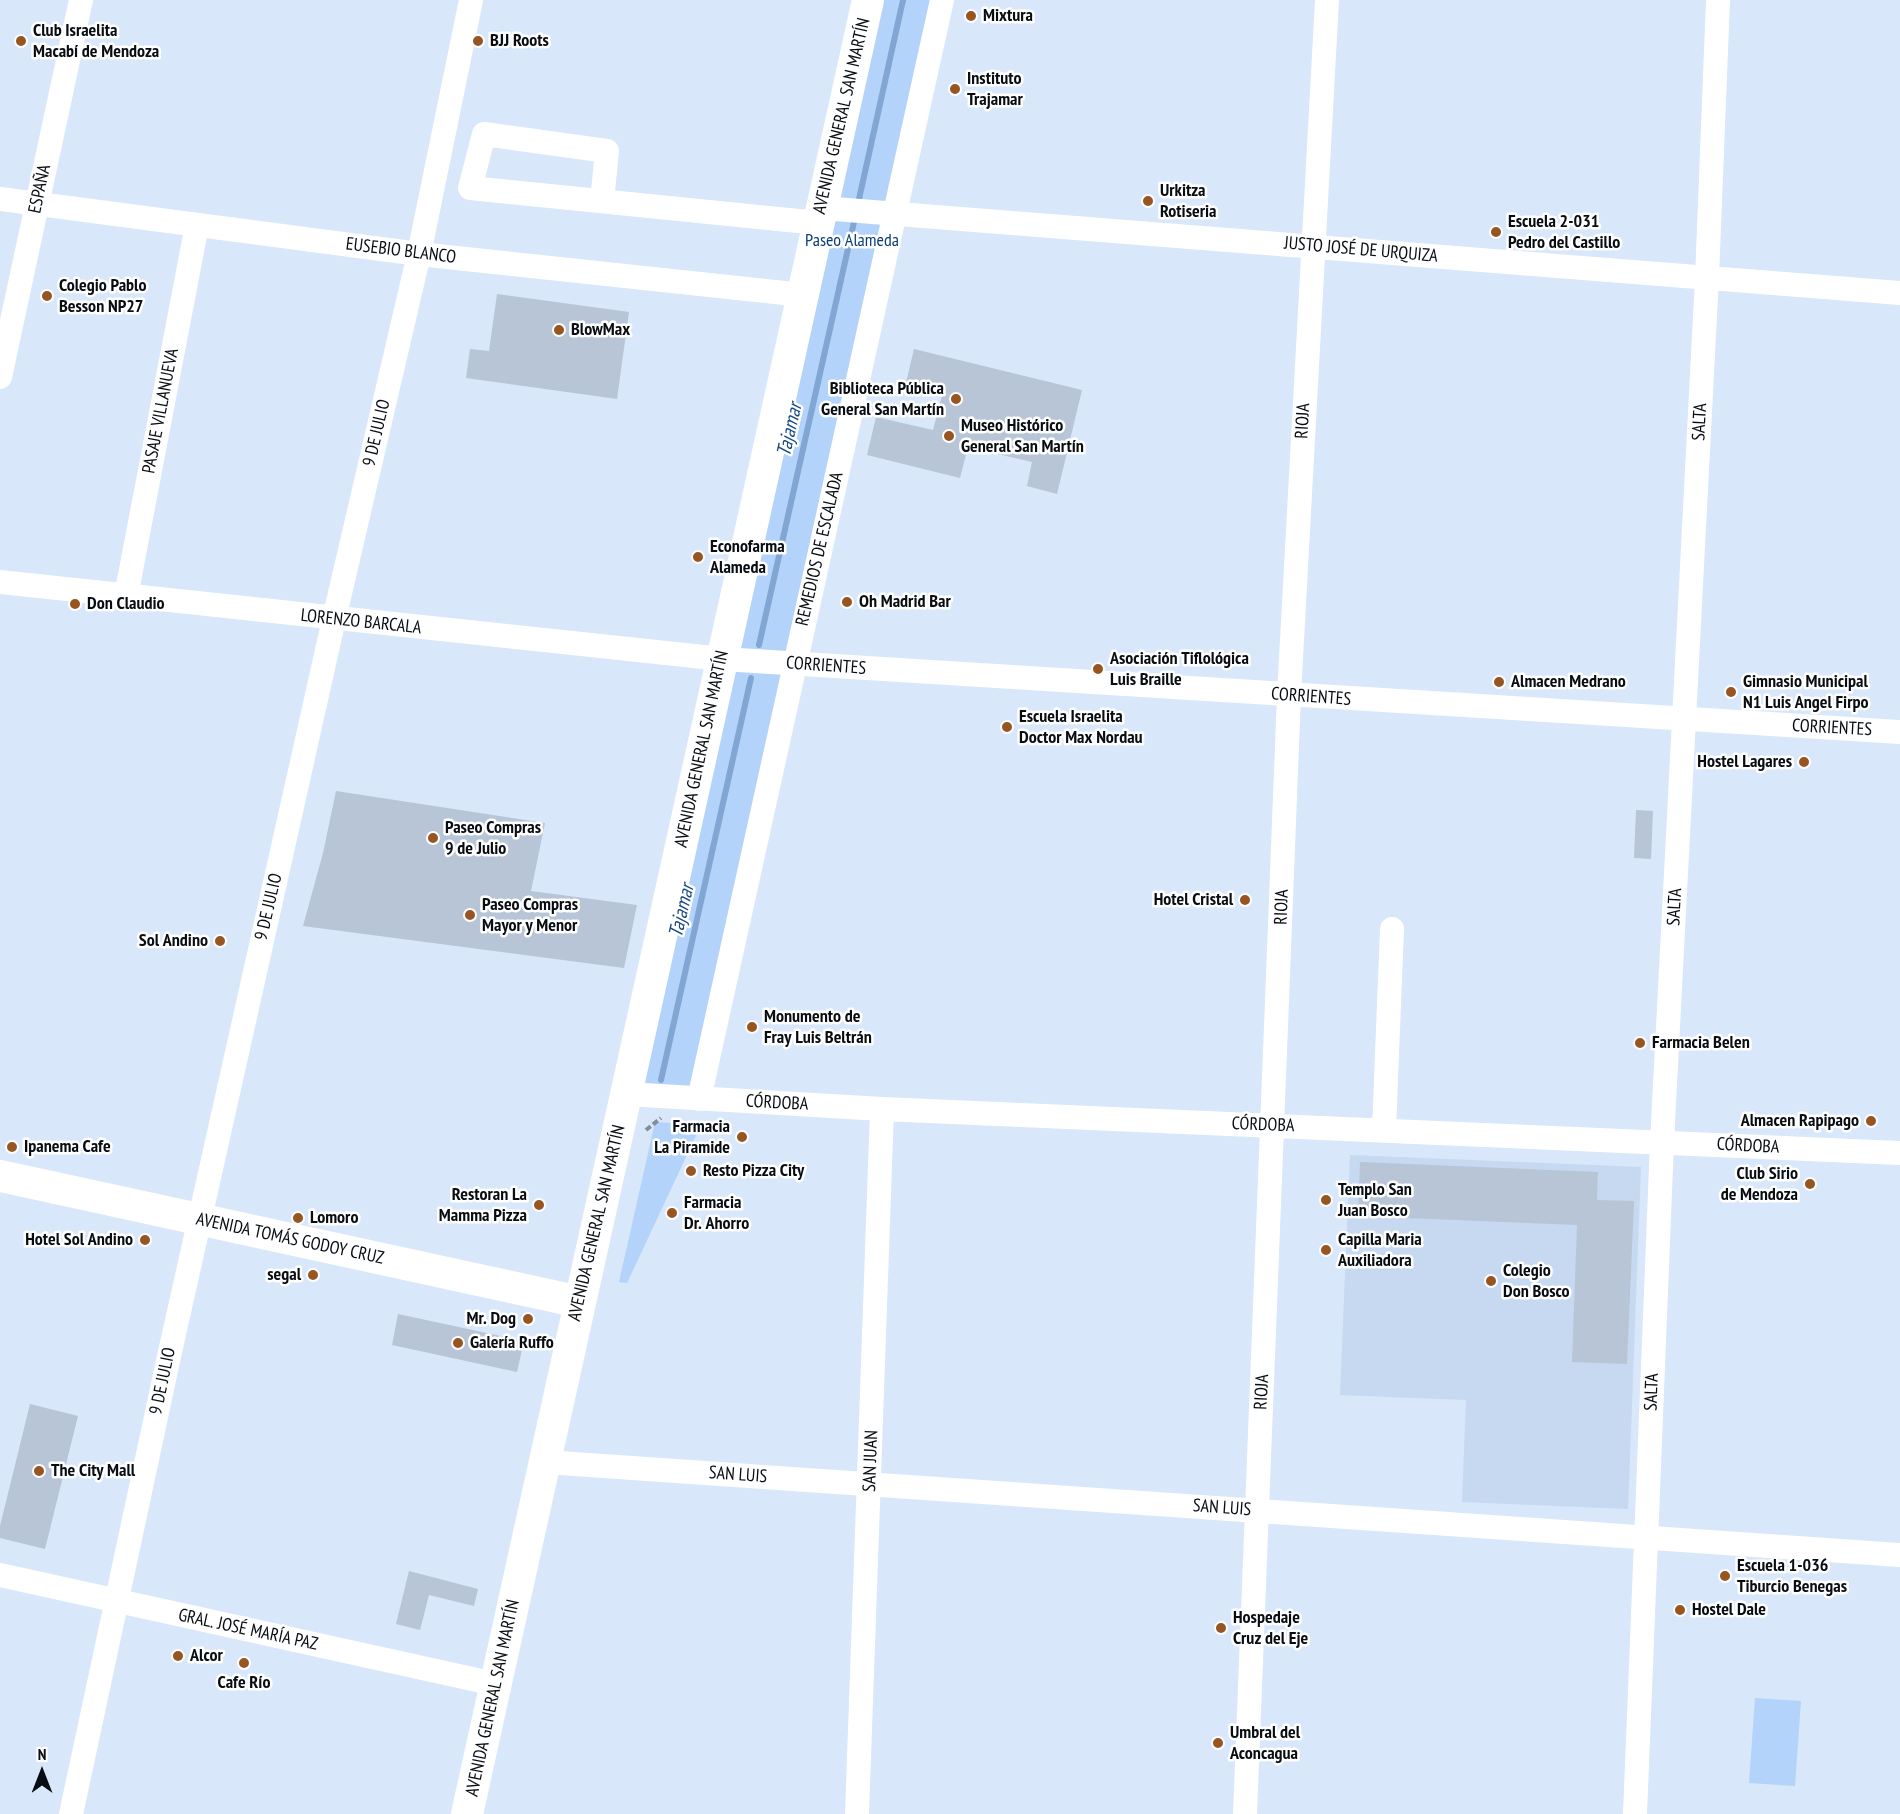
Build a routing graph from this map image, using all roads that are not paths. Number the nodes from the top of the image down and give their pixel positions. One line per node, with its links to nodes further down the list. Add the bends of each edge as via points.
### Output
1 (81, 0): 9 (street, ESPAÑA)
2 (471, 0): 14 (street, 9 DE JULIO)
3 (868, 0): 11 (main road, AVENIDA GENERAL SAN MARTÍN)
4 (942, 0): 10 (street, REMEDIOS DE ESCALADA)
5 (1327, 0): 13 (street, RIOJA)
6 (1718, 0): 15 (street, SALTA)
7 (0, 199): 9 (street, EUSEBIO BLANCO)
8 (602, 201): 8 (street, JUSTO JOSÉ DE URQUIZA, via 470,188 484,134 607,151); 11 (street, JUSTO JOSÉ DE URQUIZA)
9 (37, 204): 12 (street, EUSEBIO BLANCO); 18 (street, ESPAÑA)
10 (895, 214): 11 (street, JUSTO JOSÉ DE URQUIZA); 13 (street, JUSTO JOSÉ DE URQUIZA); 23 (street, REMEDIOS DE ESCALADA)
11 (820, 215): 17 (main road, AVENIDA GENERAL SAN MARTÍN)
12 (197, 225): 14 (street, EUSEBIO BLANCO); 20 (street, PASAJE VILLANUEVA)
13 (1312, 246): 15 (street, JUSTO JOSÉ DE URQUIZA); 24 (street, RIOJA)
14 (418, 254): 17 (street, EUSEBIO BLANCO); 21 (street, 9 DE JULIO)
15 (1707, 278): 16 (street, JUSTO JOSÉ DE URQUIZA); 25 (street, SALTA)
16 (1900, 292)
17 (803, 295): 22 (main road, AVENIDA GENERAL SAN MARTÍN)
18 (0, 377)
19 (0, 582): 20 (street, LORENZO BARCALA)
20 (126, 596): 21 (street, LORENZO BARCALA)
21 (333, 619): 22 (street, LORENZO BARCALA); 36 (street, 9 DE JULIO)
22 (722, 659): 23 (street, CORRIENTES); 28 (main road, AVENIDA GENERAL SAN MARTÍN)
23 (795, 664): 24 (street, CORRIENTES); 29 (street, REMEDIOS DE ESCALADA)
24 (1289, 695): 25 (street, CORRIENTES); 31 (street, RIOJA)
25 (1684, 720): 26 (street, CORRIENTES); 33 (street, SALTA)
26 (1900, 732)
27 (1392, 929): 32 (street)
28 (626, 1094): 29 (street, CÓRDOBA); 37 (main road, AVENIDA GENERAL SAN MARTÍN)
29 (699, 1099): 30 (street, CÓRDOBA)
30 (882, 1109): 31 (street, CÓRDOBA); 39 (street, SAN JUAN)
31 (1274, 1125): 32 (street, CÓRDOBA); 40 (street, RIOJA)
32 (1384, 1130): 33 (street, CÓRDOBA)
33 (1662, 1142): 34 (street, CÓRDOBA); 41 (street, SALTA)
34 (1900, 1153)
35 (0, 1176): 36 (main road, AVENIDA TOMÁS GODOY CRUZ)
36 (200, 1219): 37 (main road, AVENIDA TOMÁS GODOY CRUZ); 44 (street, 9 DE JULIO)
37 (580, 1302): 38 (main road, AVENIDA GENERAL SAN MARTÍN)
38 (545, 1462): 39 (street, SAN LUIS); 45 (main road, AVENIDA GENERAL SAN MARTÍN)
39 (871, 1484): 40 (street, SAN LUIS); 48 (street, SAN JUAN)
40 (1257, 1510): 41 (street, SAN LUIS); 49 (street, RIOJA)
41 (1647, 1538): 42 (street, SAN LUIS); 50 (street, SALTA)
42 (1900, 1555)
43 (0, 1575): 44 (street, GRAL. JOSÉ MARÍA PAZ)
44 (116, 1601): 45 (street, GRAL. JOSÉ MARÍA PAZ); 46 (street, 9 DE JULIO)
45 (495, 1684): 47 (main road, AVENIDA GENERAL SAN MARTÍN)
46 (70, 1814)
47 (467, 1814)
48 (857, 1814)
49 (1245, 1814)
50 (1635, 1814)

